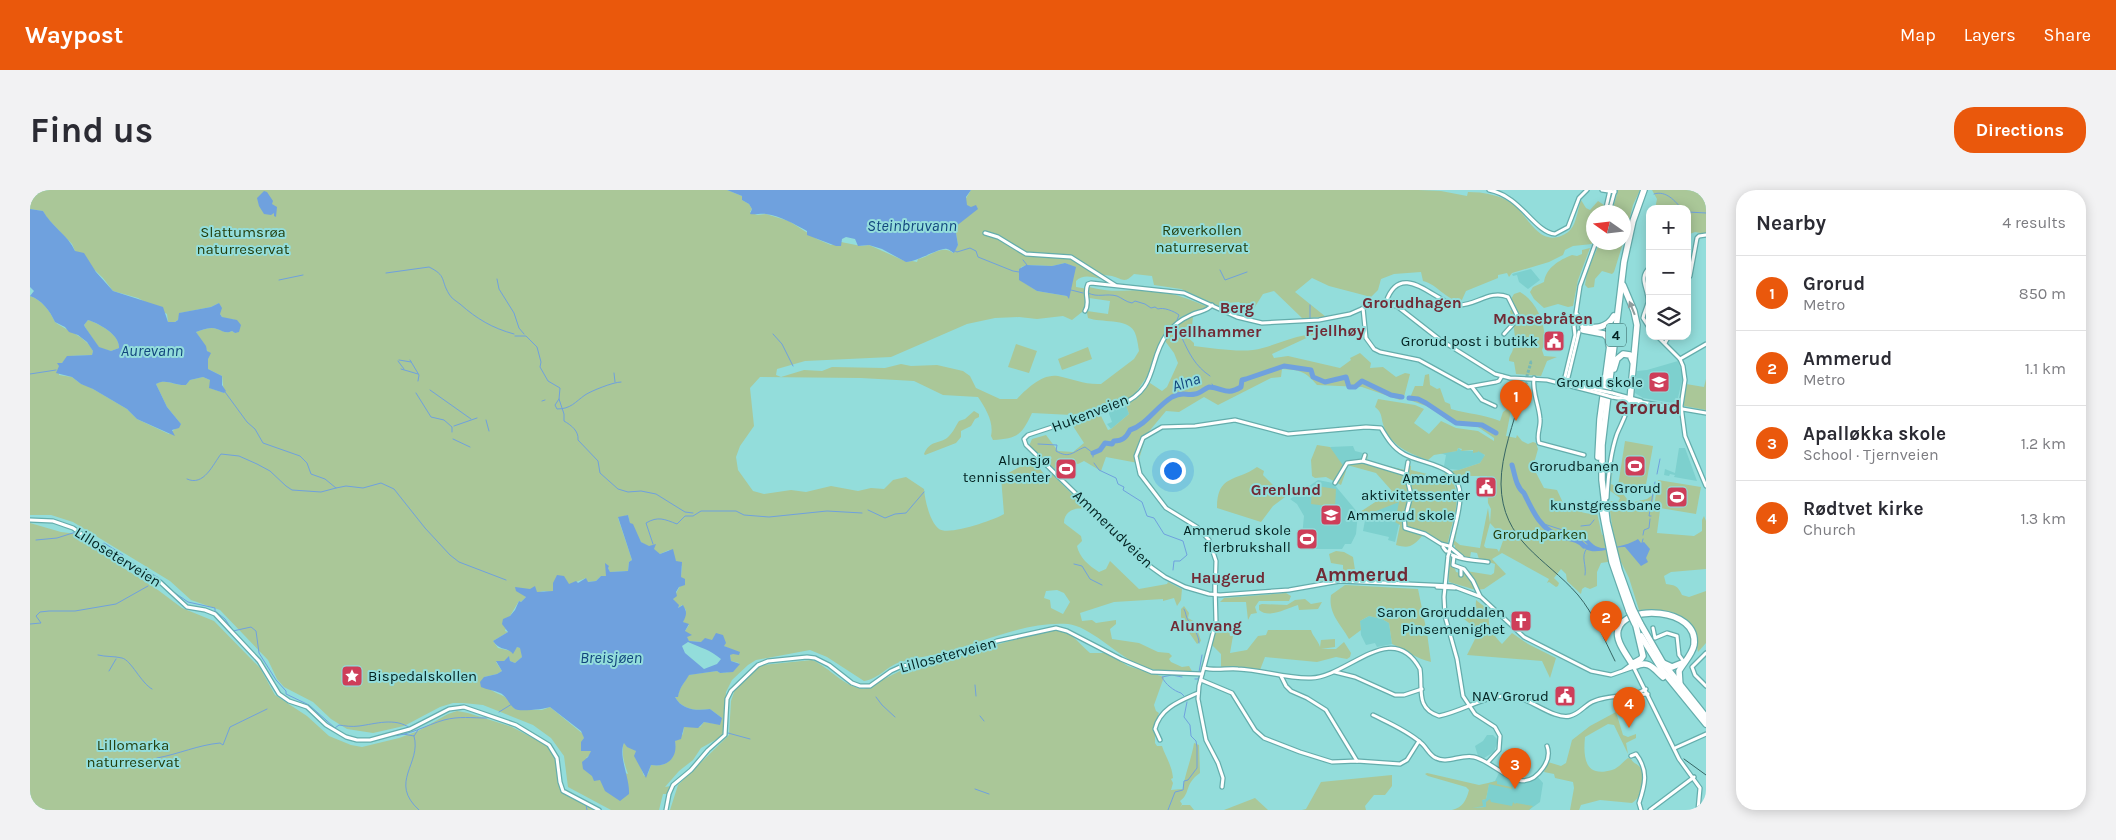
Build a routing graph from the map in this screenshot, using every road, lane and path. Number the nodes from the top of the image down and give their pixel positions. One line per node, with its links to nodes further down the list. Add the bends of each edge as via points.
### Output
1 (1489, 190): 2 (street, via 1510,198 1542,229 1552,234 1568,227 1579,198)
2 (1587, 190)
3 (1602, 190): 5 (street)
4 (1644, 190): 11 (highway, 4)
5 (1612, 191): 6 (street); 7 (street)
6 (1607, 205)
7 (1610, 205)
8 (985, 233): 15 (street, via 1026,254 1071,257)
9 (1706, 235): 13 (street, via 1697,238)
10 (1593, 250): 22 (street, via 1582,280)
11 (1624, 262): 14 (highway, 4); 23 (highway, 4)
12 (1646, 271): 16 (street, via 1643,280)
13 (1691, 271)
14 (1622, 284): 34 (highway, one-way to 14, via 1636,318); 38 (highway, 4)
15 (1115, 285): 18 (street, via 1181,293); 21 (street, via 1088,284)
16 (1646, 291)
17 (1386, 302): 20 (street); 27 (street, via 1397,286 1409,284 1427,289 1456,305 1494,295 1508,296 1517,315); 35 (street, via 1398,307 1484,368)
18 (1212, 305): 20 (street, via 1244,320 1266,324 1319,320); 44 (street, Hukenveien, via 1184,318 1169,331 1150,378 1135,396 1120,405 1028,435 1024,441)
19 (1646, 306): 24 (street, via 1643,318)
20 (1363, 308): 39 (street, via 1366,338 1374,349 1419,360)
21 (1085, 311)
22 (1577, 314): 25 (street); 26 (street)
23 (1614, 316): 26 (highway, via 1602,327); 32 (highway, 4)
24 (1646, 322)
25 (1575, 324): 26 (street); 26 (street, via 1574,328)
26 (1580, 328): 32 (highway, via 1604,334 1608,338); 37 (street)
27 (1504, 334)
28 (1661, 340): 30 (street)
29 (1667, 340): 30 (street)
30 (1665, 344): 33 (street)
31 (1706, 344): 33 (street)
32 (1609, 350): 54 (highway, 4, via 1598,446 1599,490)
33 (1680, 359): 42 (street, via 1685,380)
34 (1633, 363): 38 (highway, via 1628,355 1620,356); 40 (highway)
35 (1502, 376): 36 (street); 39 (street, via 1499,381)
36 (1534, 378): 37 (street); 45 (street, via 1540,419 1539,443)
37 (1564, 384): 40 (street, bridge)
38 (1610, 386): 54 (highway, 4, via 1602,455)
39 (1472, 387): 41 (street, via 1482,400)
40 (1630, 399): 42 (street); 52 (street, via 1615,442)
41 (1495, 406)
42 (1681, 408): 43 (street); 51 (street, via 1687,444)
43 (1706, 413)
44 (1030, 449): 63 (street, Ammerudveien, via 1154,569 1178,584)
45 (1584, 454)
46 (1365, 455): 47 (street)
47 (1363, 461): 49 (street); 50 (street, via 1347,463)
48 (1408, 462): 49 (street)
49 (1406, 474): 55 (street, via 1411,495 1404,514 1405,528 1426,534)
50 (1335, 483)
51 (1706, 486)
52 (1608, 498)
53 (30, 520): 98 (street, Lilloseterveien, via 53,521 73,528 160,582 187,607 218,616 259,661 279,694 309,709 346,737 370,740 410,729 449,708 464,707 516,726 549,745 557,758 563,791)
54 (1607, 534): 65 (highway, 4, bridge)
55 (1442, 546): 56 (street); 57 (street, via 1446,553)
56 (1449, 546): 58 (street); 62 (street); 63 (street, via 1460,500 1456,483 1442,467 1398,450 1381,428 1288,434 1246,422 1162,427 1143,438 1138,448 1136,459 1140,474 1166,508 1207,537 1216,560)
57 (1454, 556): 58 (street); 60 (street, via 1452,565)
58 (1463, 558): 59 (street)
59 (1488, 562)
60 (1461, 569): 61 (street); 64 (street, via 1473,581)
61 (1461, 575)
62 (1445, 587): 63 (street, Ammerudveien, via 1336,582 1289,590); 64 (street, Ammerudveien); 84 (street, via 1445,616)
63 (1215, 594): 71 (street, via 1216,622)
64 (1480, 596): 70 (street, Ammerudveien, via 1534,643 1594,672 1607,675)
65 (1637, 624): 69 (highway, 4); 70 (highway, via 1643,656); 76 (highway, 4, via 1654,659)
66 (1653, 628): 68 (street, via 1655,638 1667,633 1677,636 1679,655)
67 (1706, 654): 77 (street, via 1692,667)
68 (1684, 662): 69 (highway, via 1672,667); 70 (highway, via 1694,646 1690,628 1669,615 1648,613 1626,620 1618,630 1619,641); 78 (highway, via 1678,674)
69 (1662, 663): 78 (highway, 4)
70 (1633, 666): 76 (highway, via 1648,664); 80 (street)
71 (1204, 668): 73 (street); 74 (street)
72 (1334, 672): 74 (street, via 1311,678); 79 (street, via 1351,675 1395,695); 79 (street, via 1384,648 1397,648 1418,664)
73 (1202, 674): 75 (street); 99 (street, Lilloseterveien, via 1154,673 1056,628 997,641 934,661 902,666 870,686 856,685 826,662 811,657 766,662 758,665 731,690 727,699 725,736 673,784)
74 (1281, 675): 94 (street, via 1291,690 1326,710)
75 (1201, 680): 81 (street); 94 (street, via 1232,693 1255,730 1264,738 1327,761)
76 (1671, 682): 87 (highway, 4)
77 (1706, 686)
78 (1680, 687): 86 (highway, 4)
79 (1422, 689): 84 (street, via 1424,705 1431,713 1443,715)
80 (1646, 689): 82 (street); 83 (street)
81 (1198, 693): 89 (street, via 1172,704 1159,718 1155,729); 97 (street, via 1206,740 1223,778)
82 (1648, 694): 83 (street); 92 (street)
83 (1634, 695): 84 (street, via 1602,698 1570,716 1561,716 1517,697 1493,697)
84 (1469, 705): 95 (street, via 1475,714 1495,727 1500,736 1498,750)
85 (1373, 715): 90 (street)
86 (1706, 717)
87 (1706, 724)
88 (1706, 734): 92 (street)
89 (1160, 740)
90 (1419, 741): 94 (street, via 1407,760 1400,764); 95 (street, via 1439,759 1470,756)
91 (1547, 746): 95 (street, via 1547,762 1532,779 1511,778)
92 (1675, 748): 96 (street, via 1683,765)
93 (1631, 756): 100 (street, via 1636,754 1644,770)
94 (1357, 761)
95 (1488, 762)
96 (1694, 777): 101 (street); 102 (street, via 1700,791)
97 (1222, 787)
98 (599, 810)
99 (666, 810)
100 (1641, 810)
101 (1650, 810)
102 (1698, 810)

